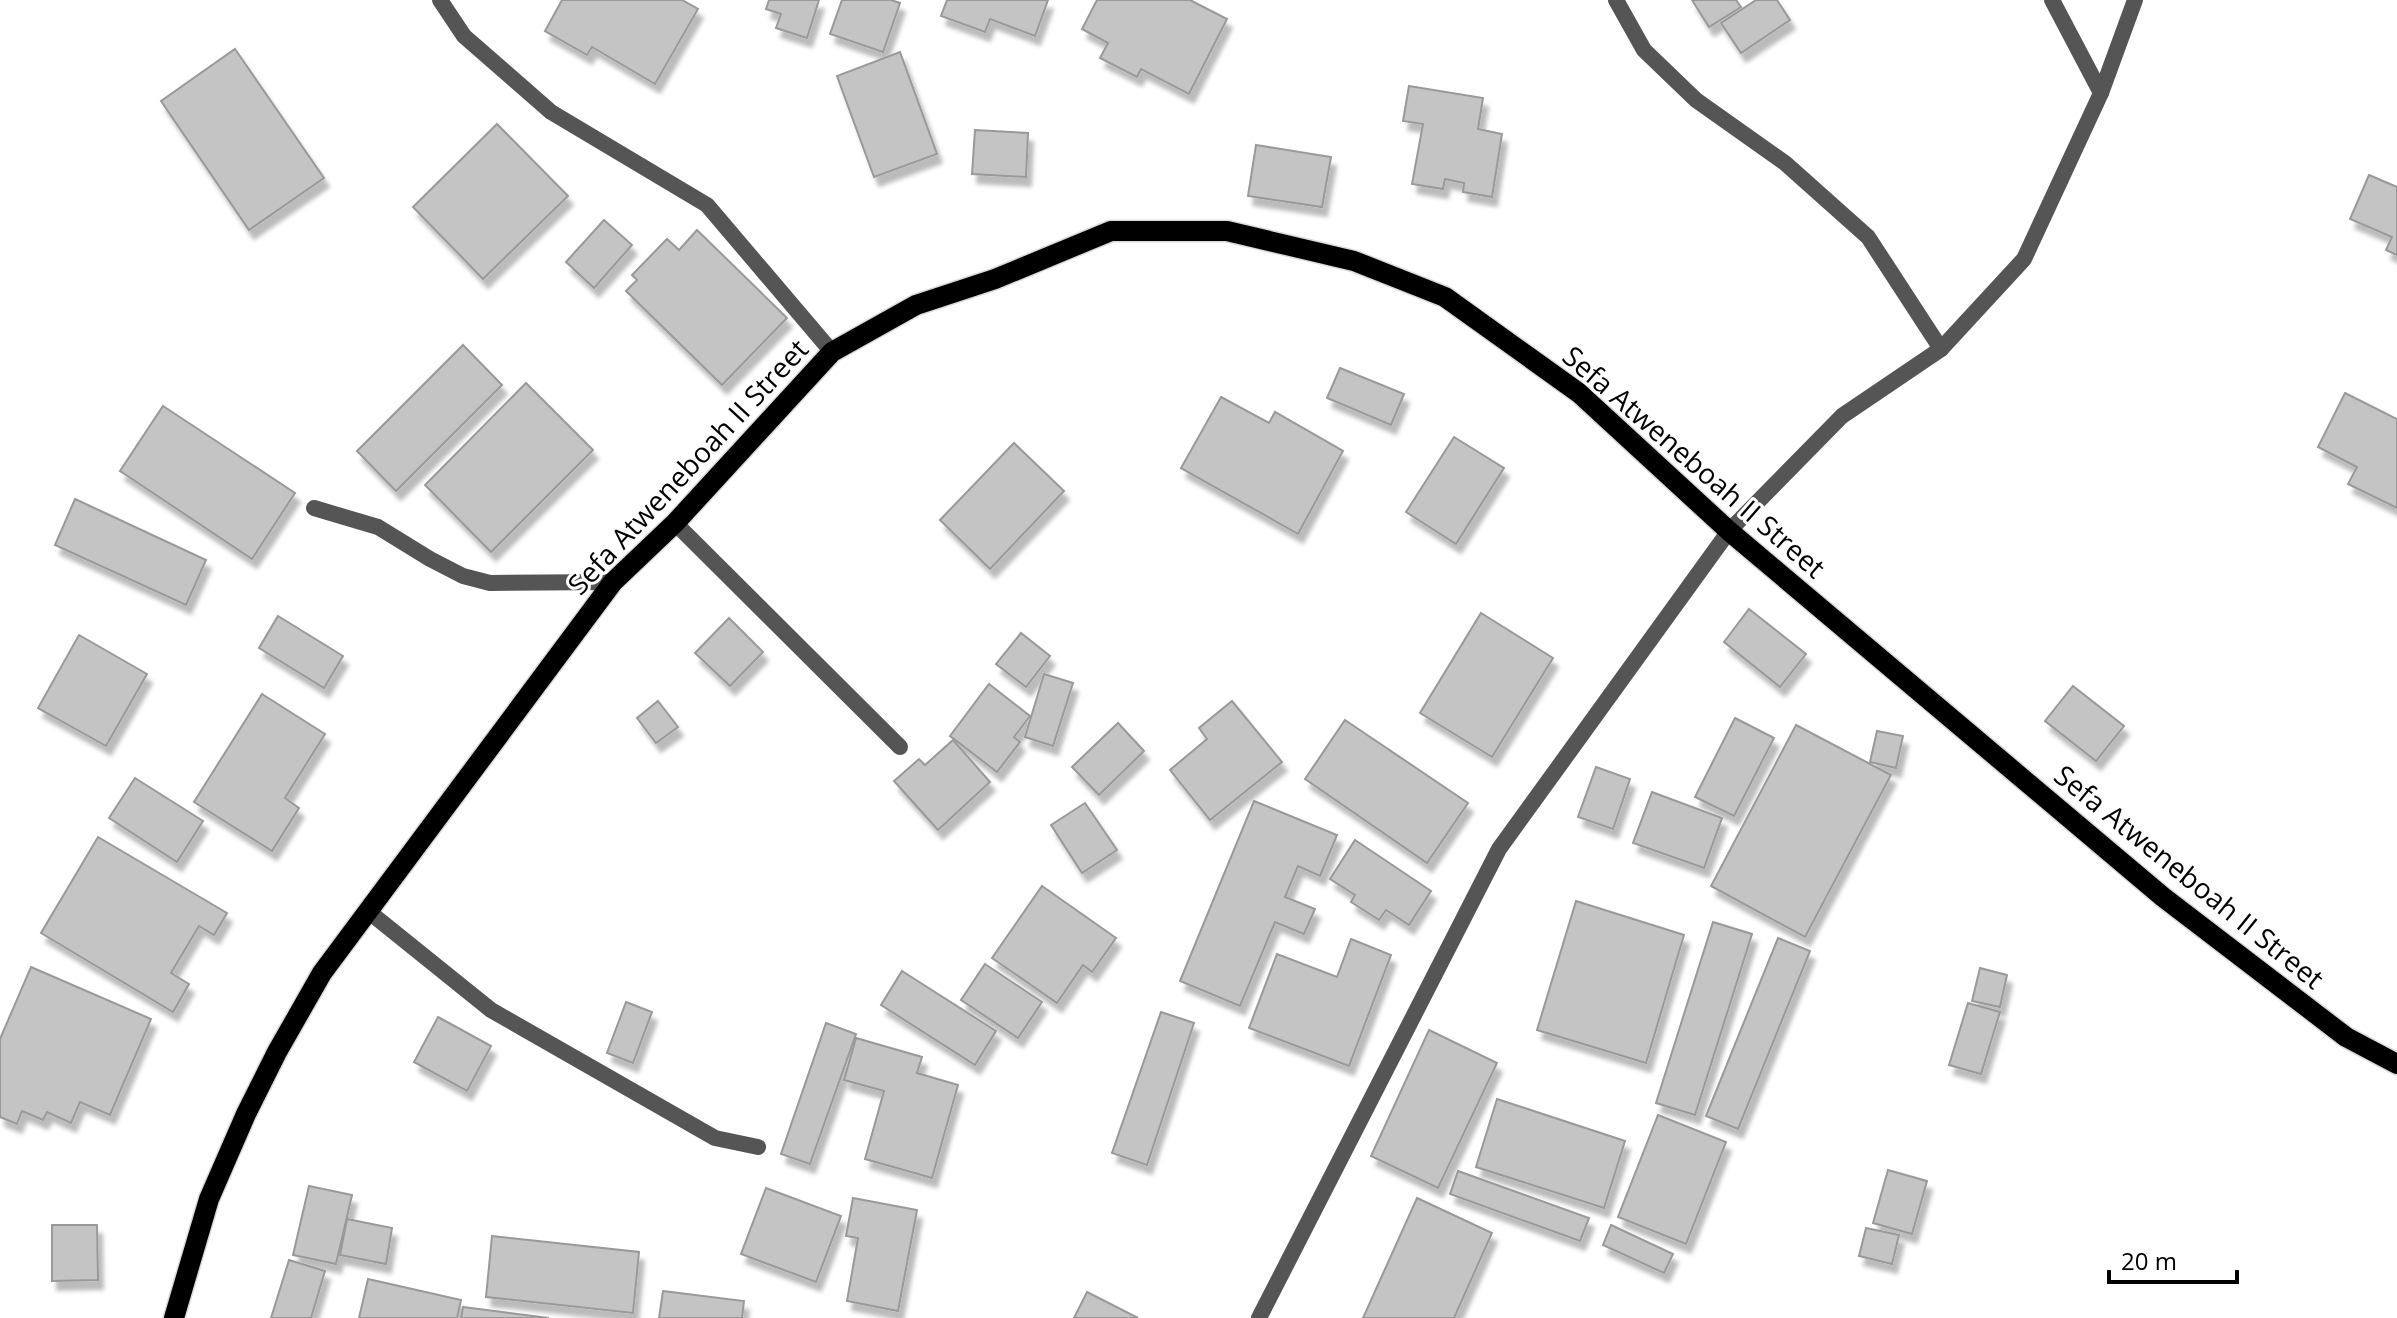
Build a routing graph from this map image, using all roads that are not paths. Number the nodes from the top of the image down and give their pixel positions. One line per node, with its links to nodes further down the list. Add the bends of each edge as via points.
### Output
1 (440, 0): 7 (street, via 464,36 551,112 707,205)
2 (1616, 0): 6 (street, via 1644,50 1696,100 1785,163 1868,237)
3 (2052, 0): 5 (street)
4 (2135, 0): 5 (street)
5 (2101, 93): 6 (street, via 2024,259)
6 (1941, 349): 10 (street, via 1842,416)
7 (832, 352): 9 (main road, Sefa Atweneboah II Street); 10 (main road, Sefa Atweneboah II Street, via 916,305 1111,231 1227,231 1354,261 1445,297 1579,393)
8 (314, 508): 11 (street, via 378,527 463,576 490,583)
9 (675, 523): 11 (main road, Sefa Atweneboah II Street); 12 (street)
10 (1729, 531): 14 (main road, Sefa Atweneboah II Street, via 2163,897 2346,1037); 17 (street, via 1499,849)
11 (613, 582): 13 (main road, Sefa Atweneboah II Street)
12 (900, 747)
13 (368, 911): 15 (street, via 491,1010 715,1138); 16 (main road, Sefa Atweneboah II Street, via 322,973 246,1114 209,1199)
14 (2397, 1064)
15 (758, 1147)
16 (174, 1318)
17 (1259, 1318)

